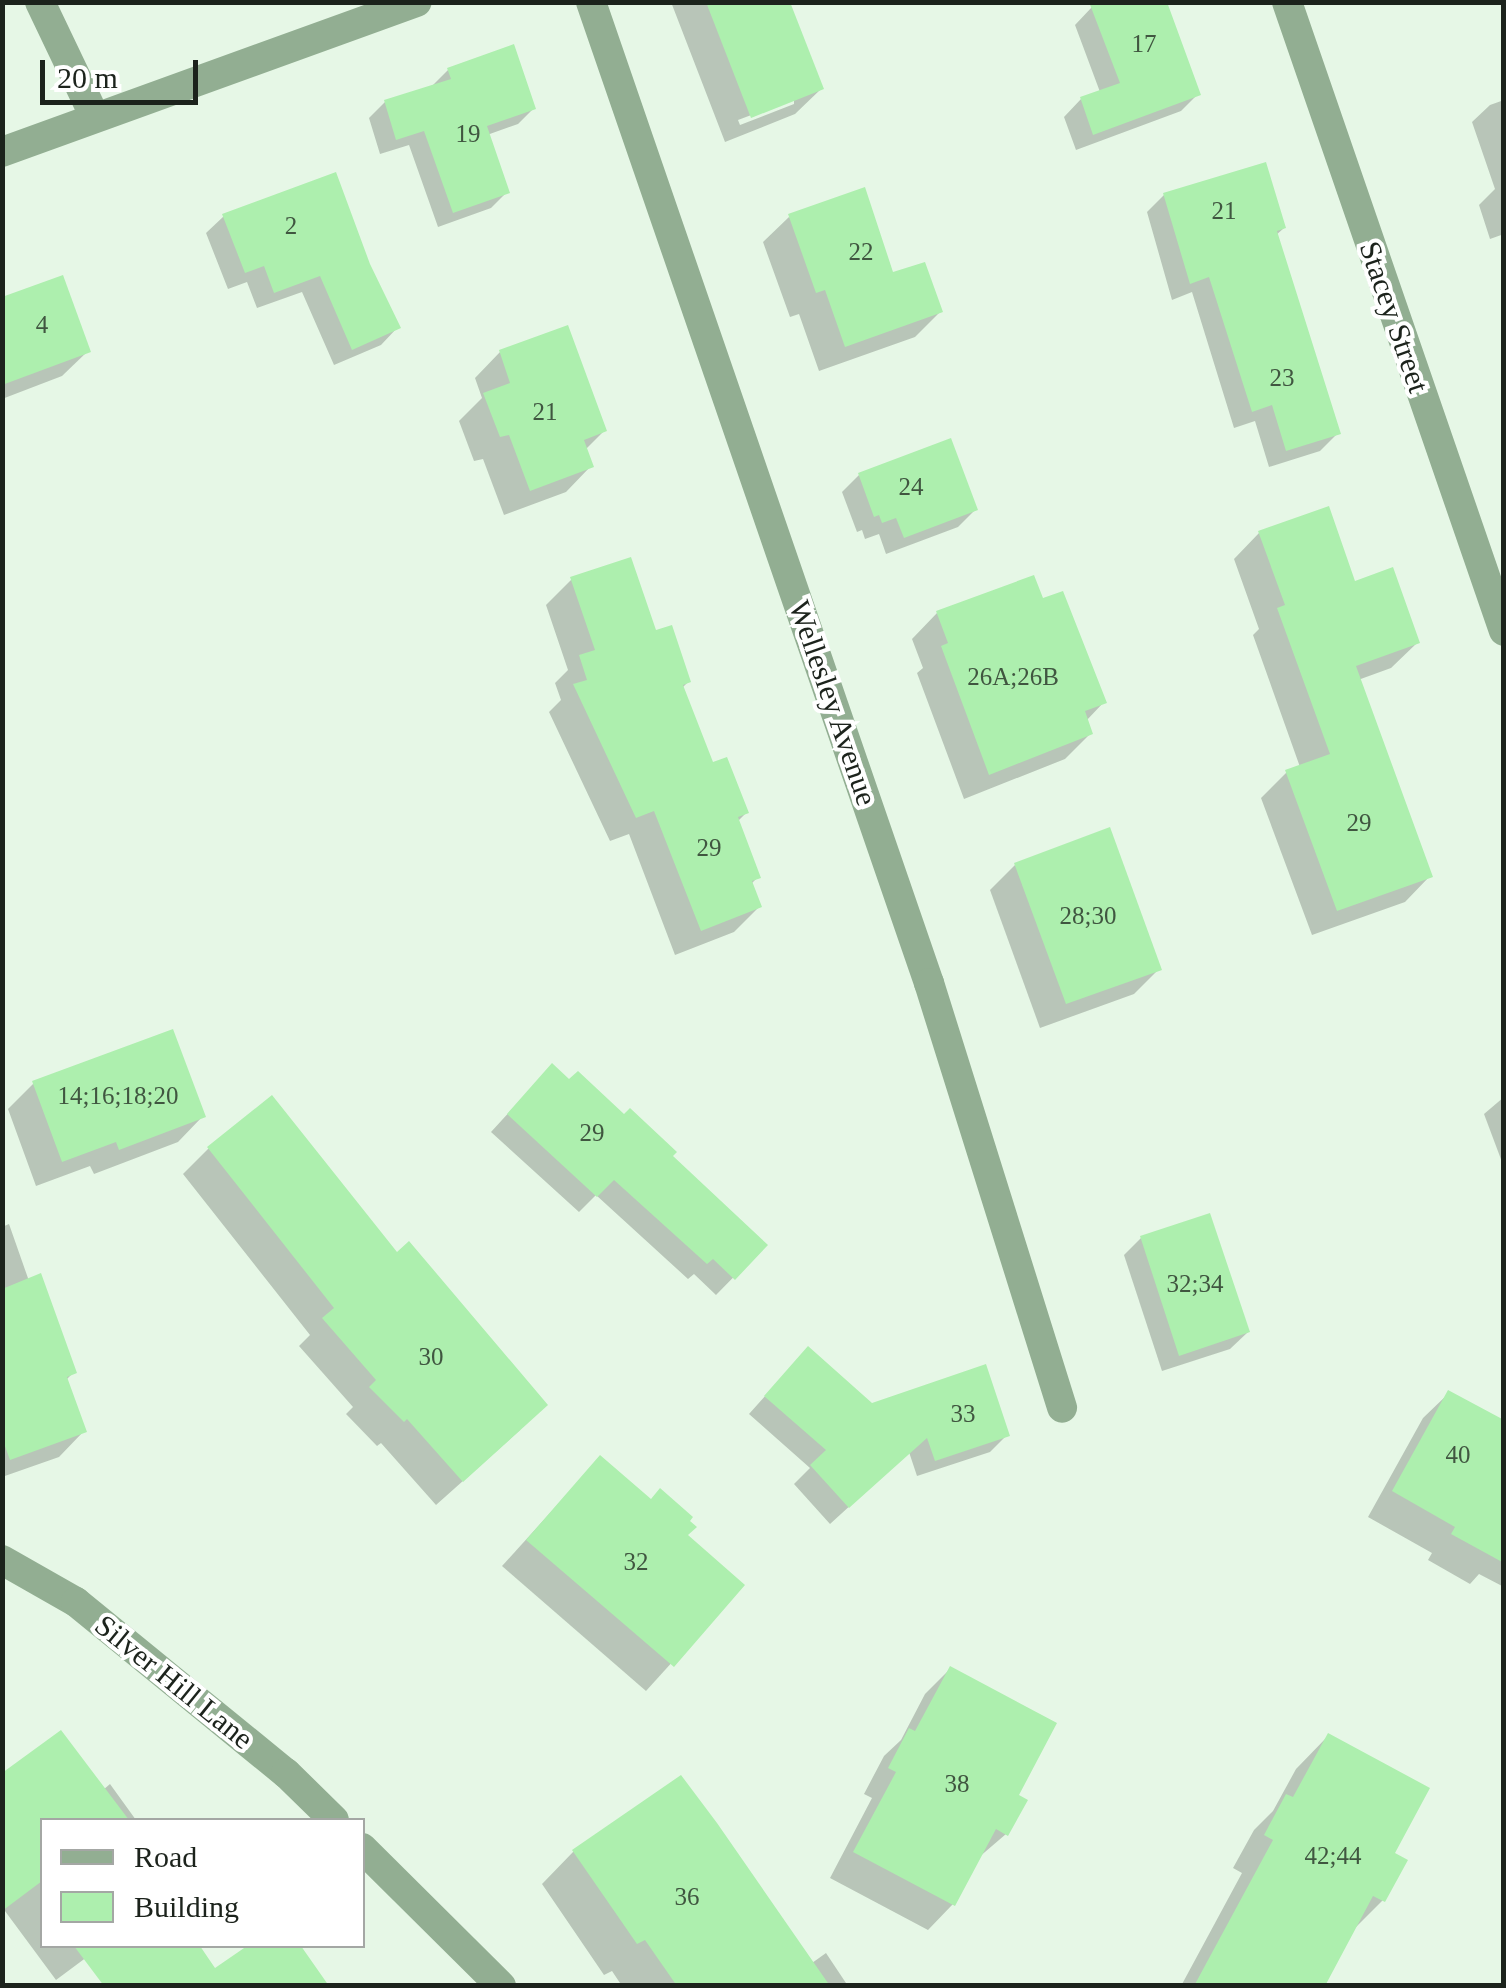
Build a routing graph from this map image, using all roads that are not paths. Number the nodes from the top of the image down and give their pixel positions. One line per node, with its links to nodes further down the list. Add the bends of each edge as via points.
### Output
1 (40, 2): 5 (street)
2 (417, 2): 5 (street)
3 (590, 2): 8 (street, Wellesley Avenue, via 930,982)
4 (1288, 2): 7 (street, Stacey Street)
5 (94, 116): 6 (street)
6 (2, 152)
7 (1504, 631)
8 (1062, 1408)
9 (2, 1560): 10 (street, Silver Hill Lane, via 76,1602)
10 (332, 1818)
11 (365, 1851): 12 (street)
12 (501, 1986)

